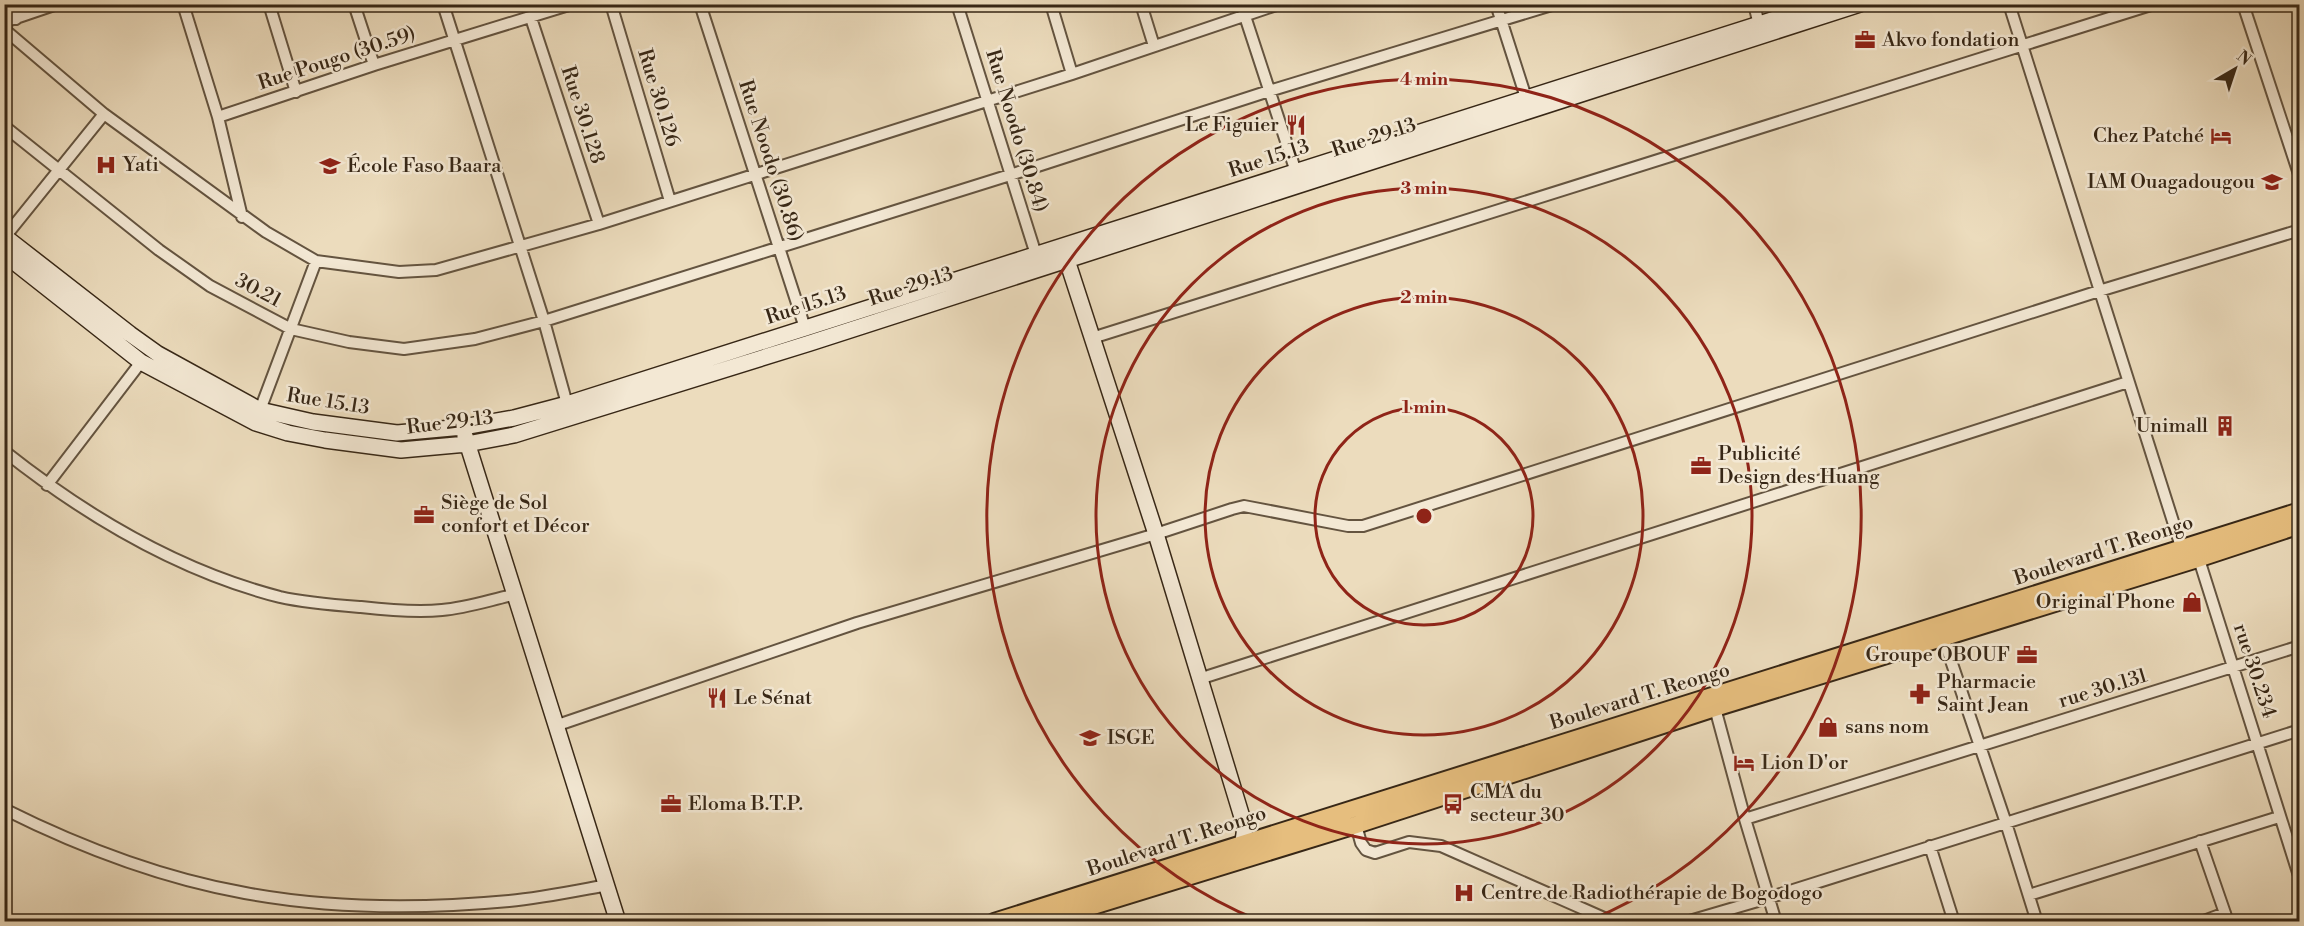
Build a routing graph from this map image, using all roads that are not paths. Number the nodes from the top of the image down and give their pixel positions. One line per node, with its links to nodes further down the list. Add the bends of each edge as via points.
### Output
1 (11, 4): 24 (street)
2 (57, 4): 24 (street)
3 (183, 4): 38 (street)
4 (269, 4): 34 (street)
5 (354, 4): 31 (street)
6 (442, 4): 28 (street)
7 (572, 4): 23 (street, Rue Pougo (30.59))
8 (611, 4): 45 (street, Rue 30.126)
9 (700, 4): 42 (street, Rue Noodo (30.86))
10 (957, 4): 35 (street, Rue Noodo (30.84))
11 (1051, 4): 32 (street)
12 (1141, 4): 29 (street)
13 (1279, 4): 22 (street)
14 (1496, 4): 25 (street)
15 (1555, 4): 25 (street, 30.21)
16 (1754, 4): 26 (street)
17 (1822, 4): 26 (main road, Rue 15.13)
18 (1860, 4): 36 (main road, Rue 29.13)
19 (2010, 4): 30 (street, rue 30.234)
20 (2154, 4): 30 (street)
21 (2243, 4): 44 (street)
22 (1243, 10): 29 (street); 33 (street)
23 (531, 18): 28 (street, Rue Pougo (30.59)); 47 (street, Rue 30.128)
24 (10, 20)
25 (1501, 21): 33 (street, 30.21); 36 (street)
26 (1759, 25): 36 (main road, Rue 15.13)
27 (4, 29): 37 (street)
28 (454, 41): 31 (street, Rue Pougo (30.59)); 50 (street)
29 (1154, 46): 32 (street)
30 (2023, 46): 56 (street, rue 30.234); 60 (street)
31 (374, 65): 34 (street, Rue Pougo (30.59))
32 (1072, 74): 35 (street)
33 (1269, 91): 41 (street); 43 (street, 30.21)
34 (296, 92): 38 (street, Rue Pougo (30.59))
35 (989, 100): 42 (street); 43 (street, Rue Noodo (30.84))
36 (1529, 105): 41 (main road, Rue 15.13); 52 (main road, Rue 29.13)
37 (104, 114): 40 (street); 46 (street)
38 (218, 117): 46 (street)
39 (4, 126): 40 (street, 30.21 / 30.21)
40 (59, 170): 49 (street); 58 (street, 30.21 / 30.21, via 210,286)
41 (1296, 172): 52 (main road, Rue 15.13)
42 (755, 174): 45 (street); 51 (street, Rue Noodo (30.86))
43 (1010, 175): 51 (street, 30.21); 55 (street, Rue Noodo (30.84))
44 (2300, 177)
45 (670, 201): 47 (street)
46 (242, 217): 54 (street)
47 (599, 224): 50 (street)
48 (2300, 230): 56 (street)
49 (5, 237): 64 (main road, Rue 15.13, via 148,347)
50 (519, 247): 54 (street, via 436,270 399,272); 57 (street)
51 (779, 247): 57 (street, 30.21); 59 (street, Rue Noodo (30.86))
52 (1064, 253): 55 (main road, Rue 15.13); 60 (main road)
53 (4, 254): 61 (main road, Rue 29.13)
54 (316, 261): 58 (street)
55 (1038, 261): 59 (main road, Rue 15.13); 66 (main road, Rue 29.13, via 810,343 514,435)
56 (2099, 291): 62 (street, rue 30.234); 71 (street, via 1363,526 1244,506)
57 (544, 321): 58 (street, 30.21 / 30.21, via 475,339 404,349 349,342); 63 (street)
58 (291, 328): 64 (street)
59 (804, 328): 63 (main road, Rue 15.13)
60 (1092, 338): 71 (main road)
61 (141, 362): 66 (main road, Rue 29.13, via 271,428 401,450); 68 (street)
62 (2128, 382): 72 (street, rue 30.234); 77 (street)
63 (567, 404): 65 (main road, Rue 15.13)
64 (260, 410): 65 (main road, Rue 15.13, via 313,422 397,433)
65 (463, 428): 66 (main road)
66 (467, 444): 73 (main road)
67 (4, 451): 68 (street)
68 (47, 485): 73 (street, via 184,565 281,597 393,610 442,611)
69 (2300, 511): 72 (main road, Boulevard T. Reongo)
70 (2300, 525): 72 (main road, Boulevard T. Reongo)
71 (1156, 534): 77 (main road); 79 (street, via 856,623)
72 (2190, 553): 74 (main road, Boulevard T. Reongo); 76 (street, rue 30.234)
73 (513, 595): 79 (main road)
74 (1941, 632): 78 (main road, Boulevard T. Reongo); 82 (street); 88 (main road, Boulevard T. Reongo, via 1324,819)
75 (2300, 646): 76 (street, rue 30.131)
76 (2234, 667): 81 (street, rue 30.234); 82 (street, rue 30.131)
77 (1198, 679): 88 (main road)
78 (1715, 708): 85 (street); 87 (main road, Boulevard T. Reongo)
79 (555, 726): 93 (main road)
80 (2300, 730): 81 (street)
81 (2258, 743): 84 (street, rue 30.234); 86 (street)
82 (1980, 745): 85 (street, rue 30.131); 86 (street)
83 (4, 809): 93 (street, via 105,853 168,874 245,893 323,903 404,906 510,901)
84 (2279, 817): 89 (street); 92 (street, rue 30.234)
85 (1744, 819): 95 (street)
86 (2006, 823): 90 (street); 94 (street)
87 (1356, 825): 91 (main road, Boulevard T. Reongo); 97 (street, via 1361,843 1375,853 1409,842 1440,846)
88 (1248, 836): 91 (main road); 99 (main road, Boulevard T. Reongo, via 1091,892)
89 (2200, 841): 94 (street); 96 (street)
90 (1930, 846): 95 (street); 104 (street)
91 (1253, 857): 100 (main road, Boulevard T. Reongo)
92 (2300, 879)
93 (608, 885): 98 (main road)
94 (2029, 896): 105 (street)
95 (1768, 898): 102 (street); 103 (street)
96 (2226, 917): 106 (street)
97 (1596, 918): 101 (street)
98 (618, 921)
99 (994, 921)
100 (1041, 921)
101 (1613, 921)
102 (1686, 921)
103 (1776, 921)
104 (1951, 921)
105 (2037, 921)
106 (2201, 921)

